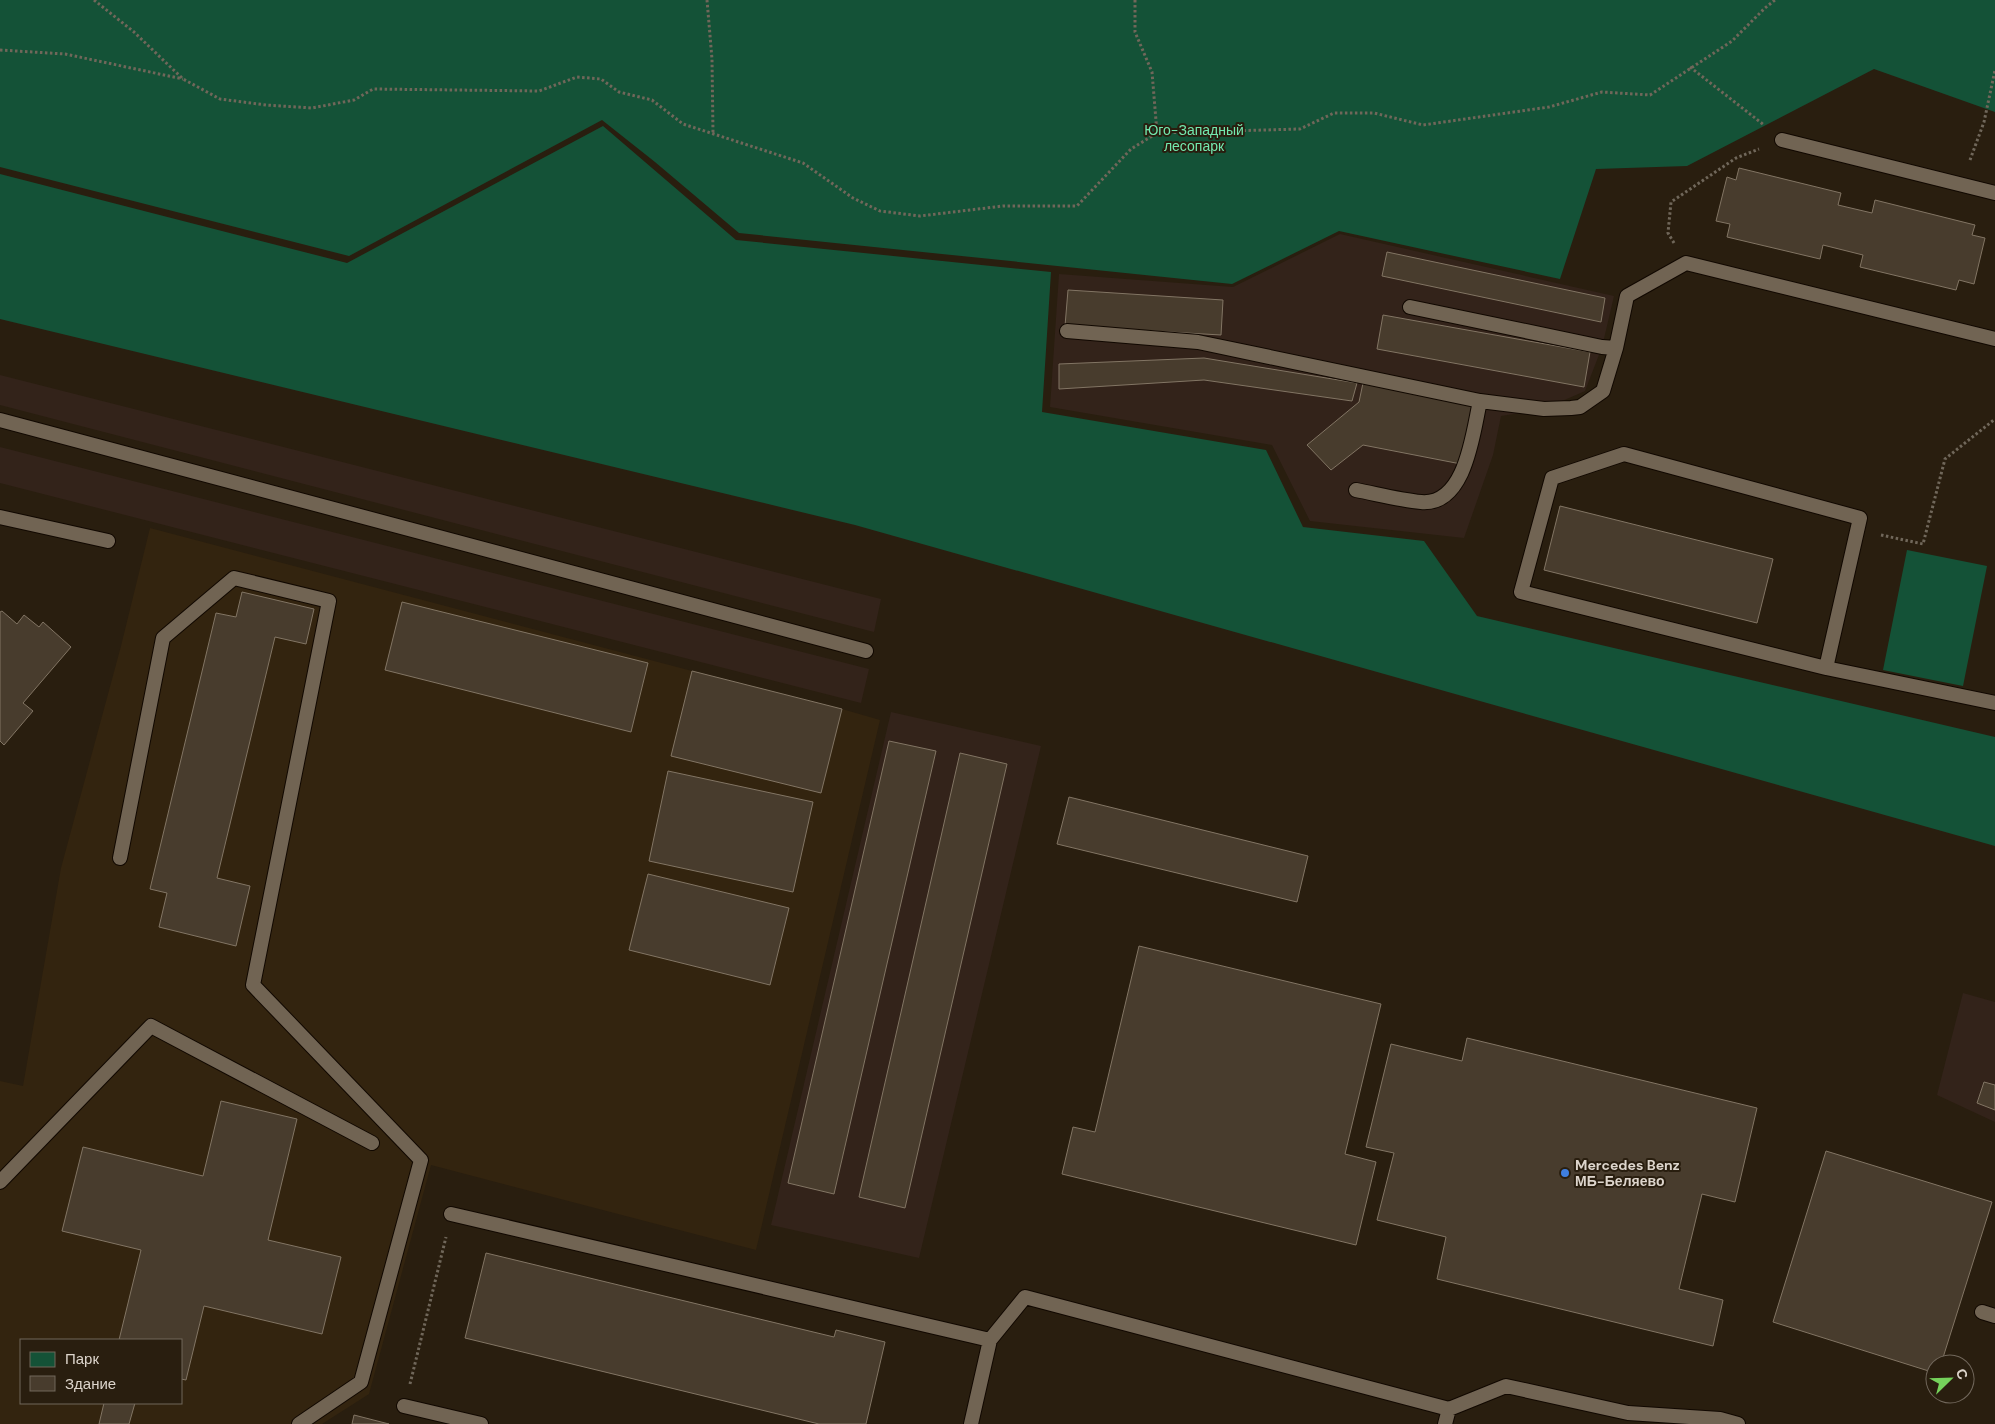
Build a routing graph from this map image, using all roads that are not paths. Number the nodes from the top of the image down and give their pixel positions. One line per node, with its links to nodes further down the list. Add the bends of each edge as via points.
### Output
1 (1782, 140): 2 (lane)
2 (1995, 194)
3 (1410, 307): 6 (lane)
4 (1067, 331): 7 (lane, via 1198,342)
5 (1995, 339): 6 (lane, via 1686,263 1627,296)
6 (1616, 348): 7 (lane, via 1603,391 1580,406 1544,409)
7 (1480, 400): 9 (lane, via 1465,465 1455,486 1438,500 1423,502)
8 (0, 420): 12 (lane)
9 (1356, 490)
10 (0, 517): 11 (lane)
11 (108, 541)
12 (866, 651)
13 (1826, 668): 13 (lane, via 1521,592 1552,478 1624,454 1860,518); 14 (lane)
14 (1995, 702)
15 (120, 858): 22 (lane, via 163,638 234,578 329,601 253,985 421,1160 361,1382)
16 (372, 1143): 17 (lane, via 151,1026)
17 (0, 1182)
18 (451, 1214): 19 (lane)
19 (990, 1340): 21 (lane, via 1025,1296); 24 (lane)
20 (404, 1406): 23 (lane)
21 (1448, 1409): 25 (lane); 26 (lane, via 1506,1386 1628,1413 1720,1419)
22 (299, 1424)
23 (481, 1424)
24 (971, 1424)
25 (1446, 1424)
26 (1738, 1424)

